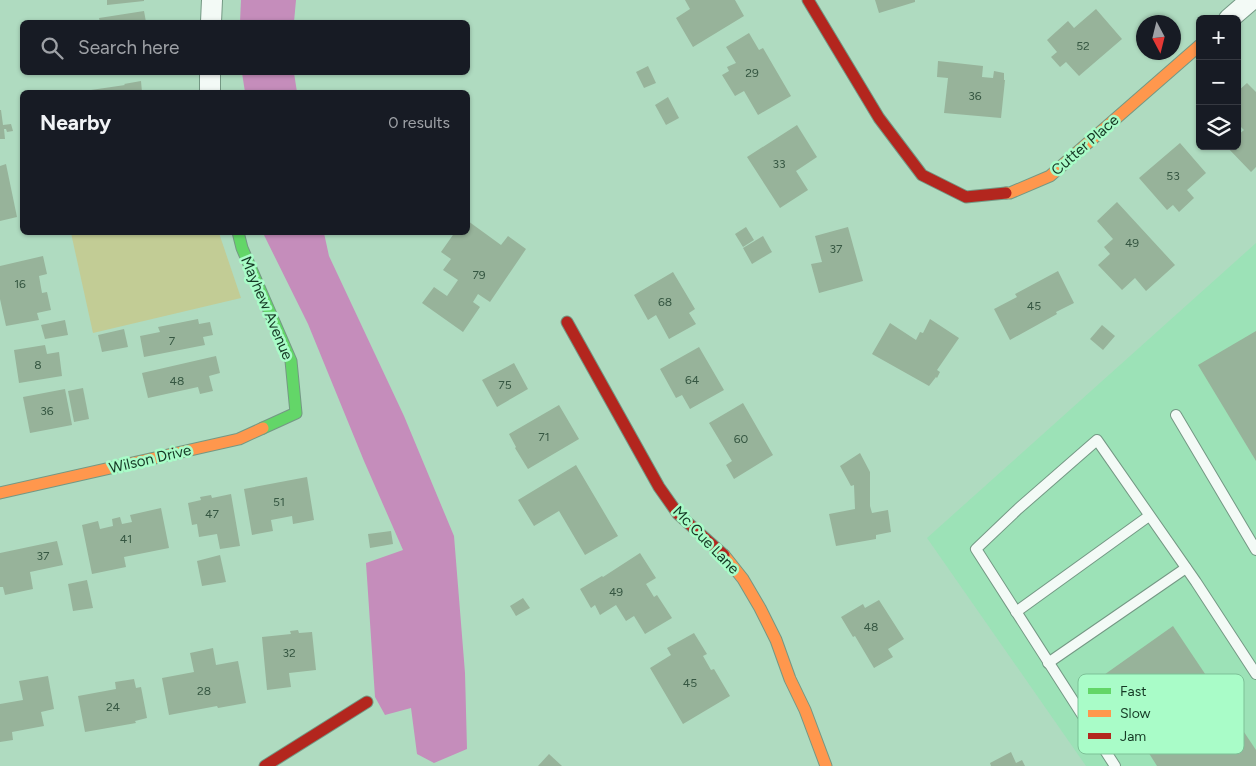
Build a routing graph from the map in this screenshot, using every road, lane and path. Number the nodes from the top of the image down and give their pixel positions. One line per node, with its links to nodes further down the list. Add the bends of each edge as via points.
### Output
1 (212, 0): 5 (street)
2 (808, 0): 6 (street, Cutter Place, via 879,118 922,175 966,197 1010,194 1050,176)
3 (1250, 0): 4 (street)
4 (1233, 15)
5 (211, 20)
6 (1196, 48)
7 (210, 75): 8 (street)
8 (210, 90)
9 (239, 235): 11 (street, Mayhew Avenue, via 291,361)
10 (567, 322): 24 (street, Mc Cue Lane, via 678,514 722,553 760,608)
11 (296, 413): 13 (street, Wilson Drive, via 239,439)
12 (1176, 415): 15 (lane)
13 (0, 493)
14 (1149, 516): 16 (lane); 17 (lane); 17 (lane, via 1097,440 976,549)
15 (1256, 550)
16 (1186, 568): 18 (lane); 19 (lane)
17 (1016, 612): 18 (lane)
18 (1048, 663): 21 (lane)
19 (1256, 674)
20 (367, 702): 23 (street)
21 (1078, 709)
22 (1107, 754): 25 (lane)
23 (266, 766)
24 (826, 766)
25 (1115, 766)

